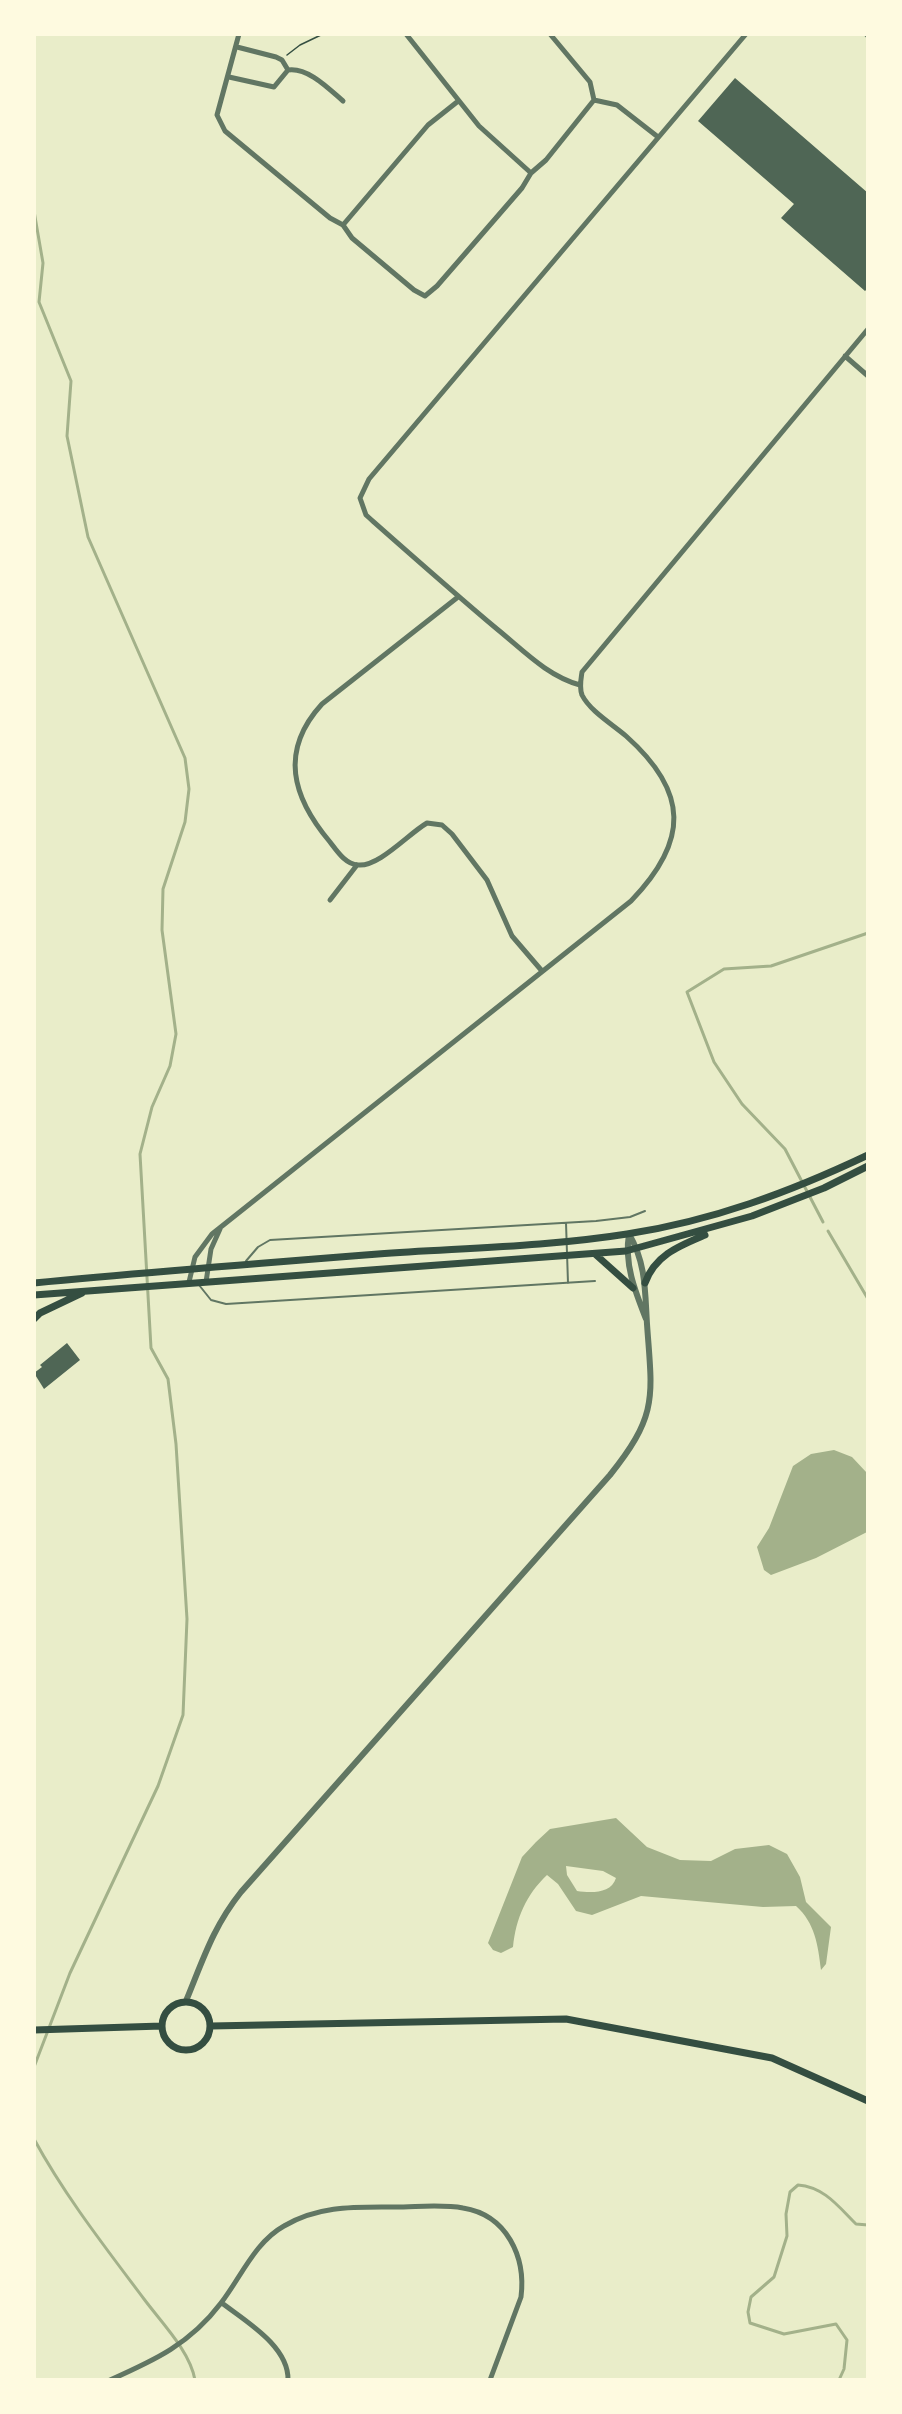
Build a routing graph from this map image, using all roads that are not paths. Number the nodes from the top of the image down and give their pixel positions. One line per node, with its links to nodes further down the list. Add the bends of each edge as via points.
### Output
1 (238, 34): 5 (street)
2 (406, 34): 10 (street)
3 (550, 34): 8 (street, via 590,82)
4 (746, 34): 11 (street)
5 (237, 47): 6 (street, via 282,60); 7 (street)
6 (288, 70): 7 (street, via 274,87); 9 (street, via 307,74)
7 (229, 77): 13 (street, via 218,114 225,130 330,218)
8 (594, 100): 11 (street, via 617,105); 12 (street)
9 (344, 101)
10 (457, 102): 12 (street); 13 (street, via 428,125)
11 (658, 137): 17 (street, via 369,478 360,498 366,515)
12 (531, 173): 13 (street, via 438,286 425,296 352,238)
13 (344, 225)
14 (867, 329): 15 (street)
15 (845, 356): 16 (street); 18 (street, via 592,657 582,672)
16 (867, 376)
17 (458, 597): 18 (street, via 547,670); 19 (street, via 322,704 306,722 296,748 300,798 317,827 344,859)
18 (580, 685): 21 (street, via 590,705 657,767 668,788 673,828 661,867 648,883)
19 (357, 865): 20 (street); 21 (street, via 374,863 426,823 442,825 488,880 512,936)
20 (330, 900)
21 (542, 971): 27 (street)
22 (867, 1155): 28 (main road, via 758,1202 690,1222)
23 (867, 1166): 25 (main road, via 824,1188)
24 (645, 1211): 26 (lane, via 619,1218)
25 (737, 1221): 30 (main road); 43 (main road, via 667,1253 652,1266)
26 (566, 1223): 29 (lane); 34 (lane, via 270,1240)
27 (220, 1228): 35 (street); 36 (street, via 197,1253)
28 (629, 1234): 29 (main road); 30 (street); 31 (street)
29 (566, 1241): 33 (lane); 34 (main road)
30 (637, 1249): 31 (main road); 43 (street)
31 (626, 1251): 32 (main road); 44 (street)
32 (595, 1254): 33 (main road); 44 (main road)
33 (568, 1255): 41 (main road); 42 (lane)
34 (241, 1264): 35 (main road)
35 (207, 1267): 36 (main road); 41 (street)
36 (190, 1268): 38 (main road); 39 (street)
37 (595, 1281): 42 (lane)
38 (34, 1282)
39 (189, 1282): 40 (main road); 45 (main road)
40 (197, 1282): 41 (main road); 42 (lane, via 208,1297 226,1304)
41 (206, 1282)
42 (568, 1283)
43 (645, 1283): 48 (street)
44 (633, 1288): 48 (street)
45 (87, 1291): 46 (main road); 47 (main road)
46 (34, 1295)
47 (34, 1319)
48 (647, 1323): 49 (street, via 652,1382 649,1407 627,1454 241,1892 222,1916 205,1949)
49 (186, 2001): 50 (main road, via 169,2008); 51 (main road, via 204,2008)
50 (162, 2026): 51 (main road, via 169,2043 186,2051 204,2043); 52 (main road)
51 (211, 2026): 53 (main road, via 566,2019 772,2058)
52 (34, 2030)
53 (867, 2101)
54 (222, 2302): 55 (street, via 198,2330 173,2350); 56 (street, via 274,2347 284,2359); 57 (street, via 264,2242 282,2226 311,2212 364,2207 461,2207 476,2211 506,2232 520,2258 522,2271 521,2297)
55 (110, 2379)
56 (288, 2379)
57 (490, 2379)

